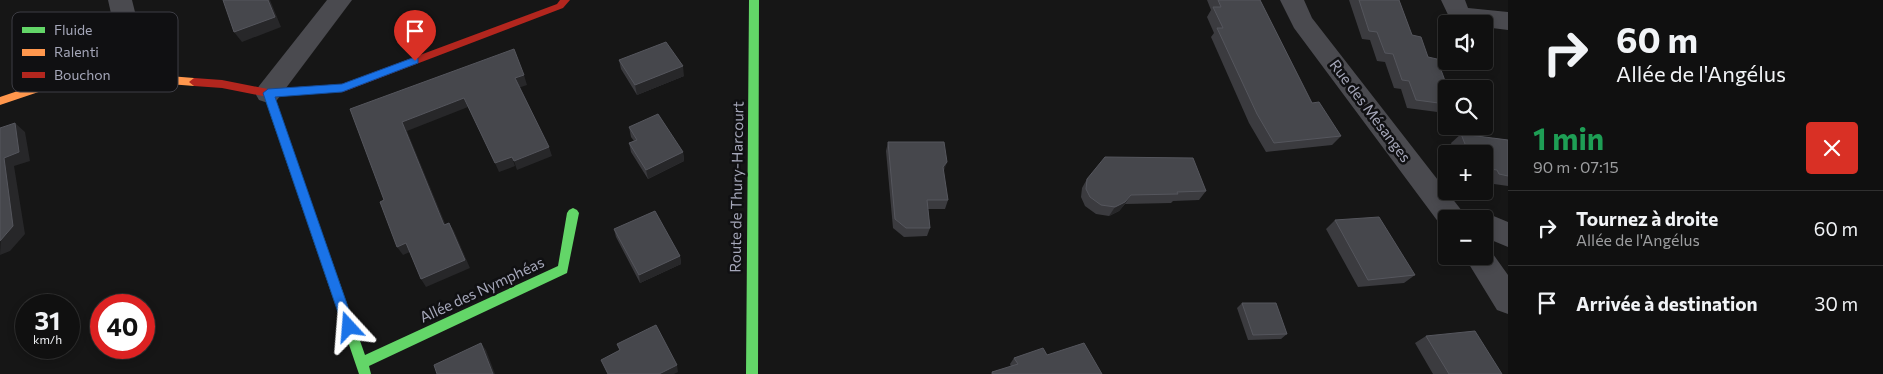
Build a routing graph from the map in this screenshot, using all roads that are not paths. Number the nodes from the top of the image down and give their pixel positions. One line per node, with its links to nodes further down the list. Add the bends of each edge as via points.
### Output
1 (340, 0): 9 (street)
2 (565, 0): 9 (street, via 560,6 342,88)
3 (754, 0): 18 (street, Route de Thury-Harcourt)
4 (1292, 0): 11 (street, Rue des Mésanges, via 1302,22)
5 (1453, 0): 6 (street, via 1459,15)
6 (1508, 21)
7 (178, 80): 9 (street)
8 (27, 92): 10 (street)
9 (268, 93): 17 (street)
10 (0, 101)
11 (1445, 210)
12 (573, 213): 17 (street, Allée des Nymphéas, via 563,269)
13 (1493, 228): 14 (street)
14 (1508, 235)
15 (1484, 265): 16 (street)
16 (1508, 300)
17 (363, 368)
18 (752, 374)

